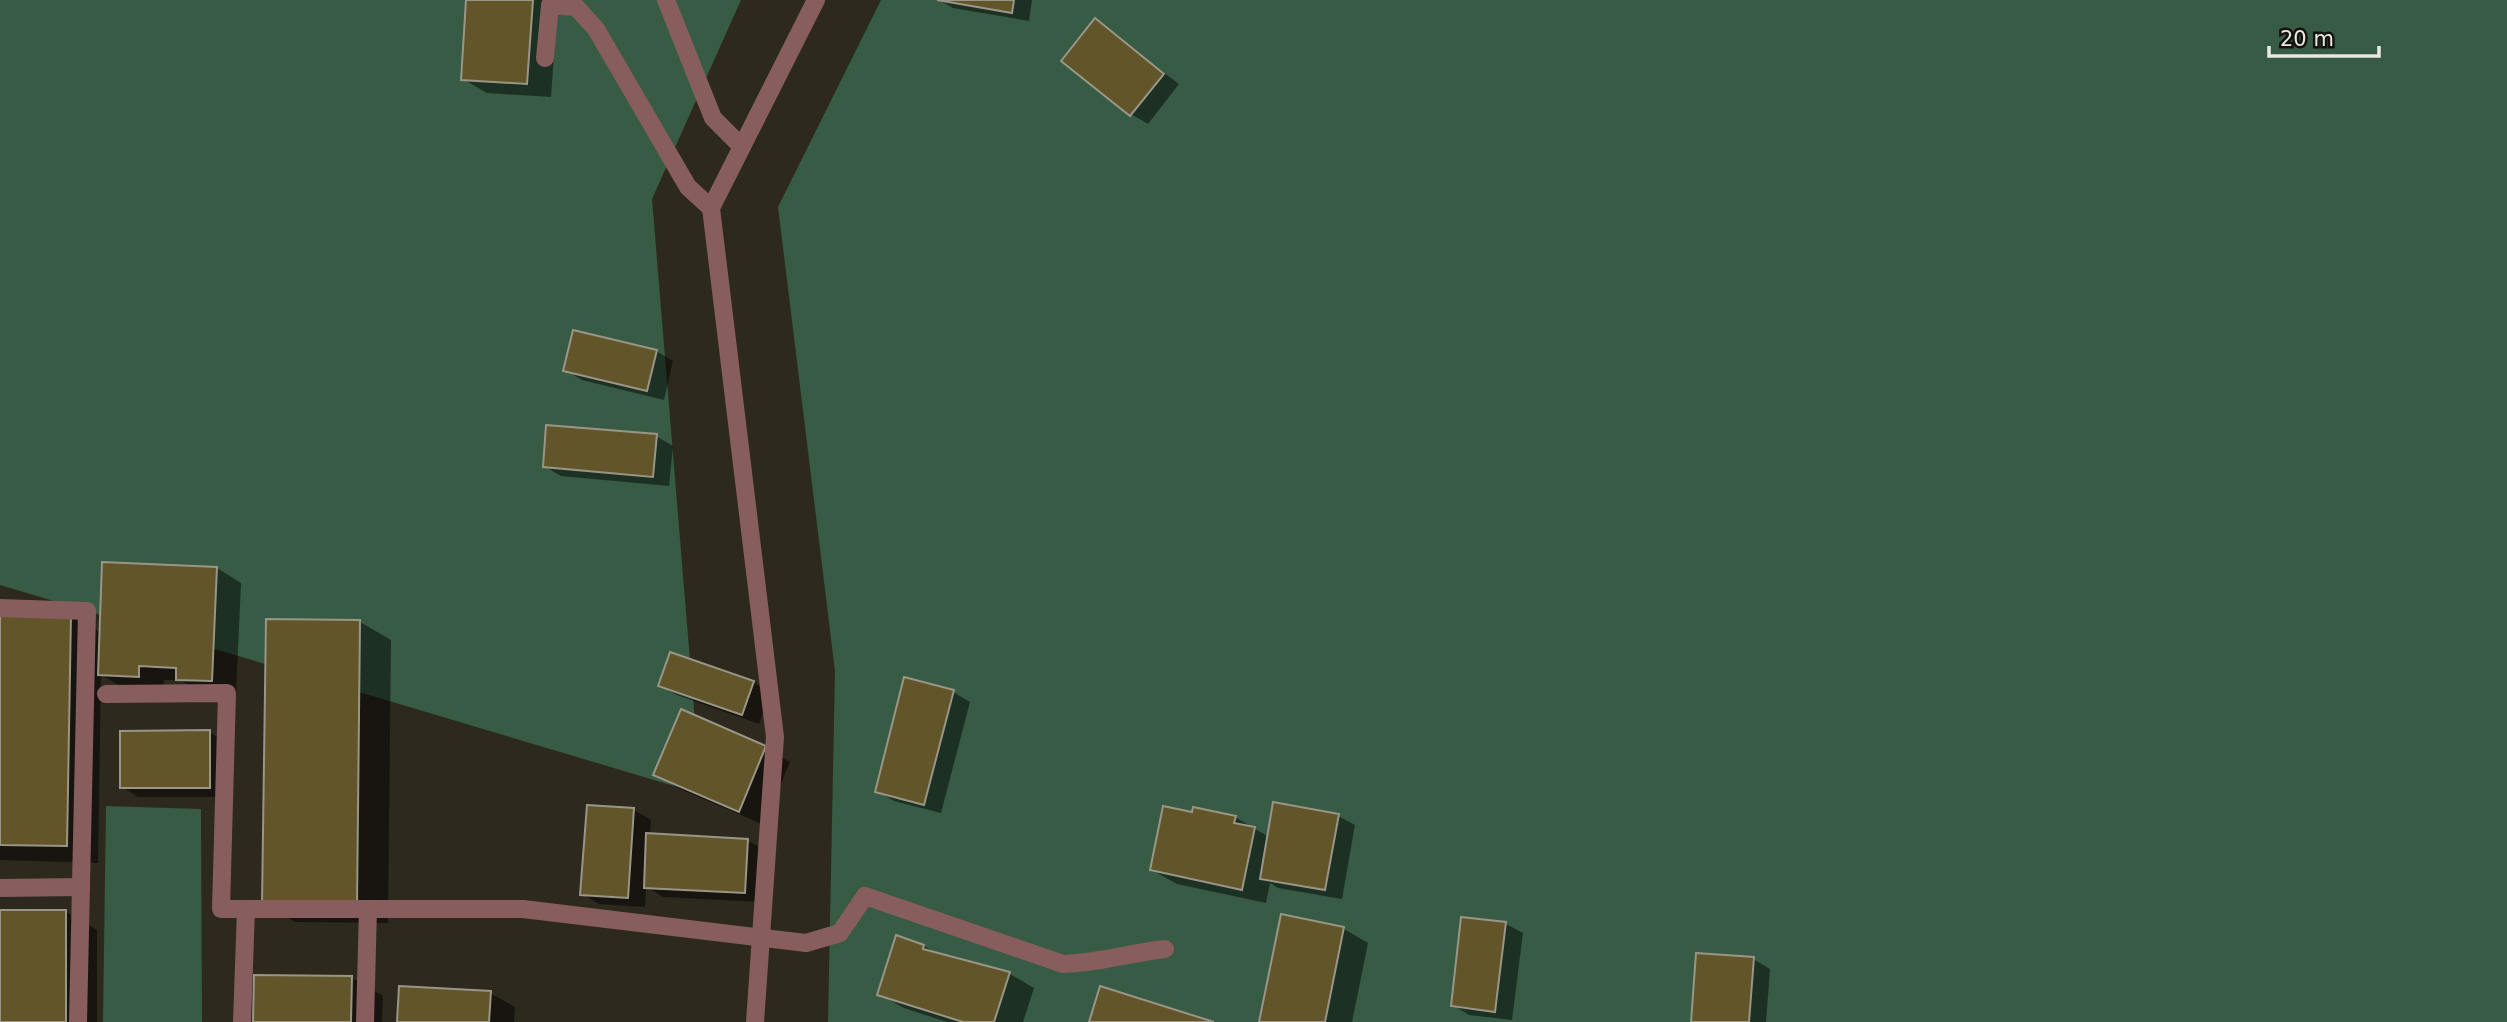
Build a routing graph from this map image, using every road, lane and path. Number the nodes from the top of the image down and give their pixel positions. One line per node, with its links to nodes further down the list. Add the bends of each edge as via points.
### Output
1 (666, 0): 5 (street, via 713,118)
2 (816, 0): 5 (street)
3 (550, 3): 4 (street); 6 (street, via 576,7 596,29 688,187)
4 (545, 58)
5 (742, 147): 6 (street)
6 (711, 208): 13 (street, via 775,737)
7 (0, 608): 9 (street, via 87,611)
8 (106, 694): 11 (street, via 227,693 221,909)
9 (81, 887): 10 (street); 15 (street)
10 (0, 888)
11 (246, 909): 12 (street); 16 (street)
12 (368, 909): 13 (street, via 523,909); 17 (street)
13 (761, 939): 14 (street, via 806,943 840,933 865,896 1063,964 1096,963); 18 (street)
14 (1165, 949)
15 (78, 1022)
16 (242, 1022)
17 (365, 1022)
18 (755, 1022)

